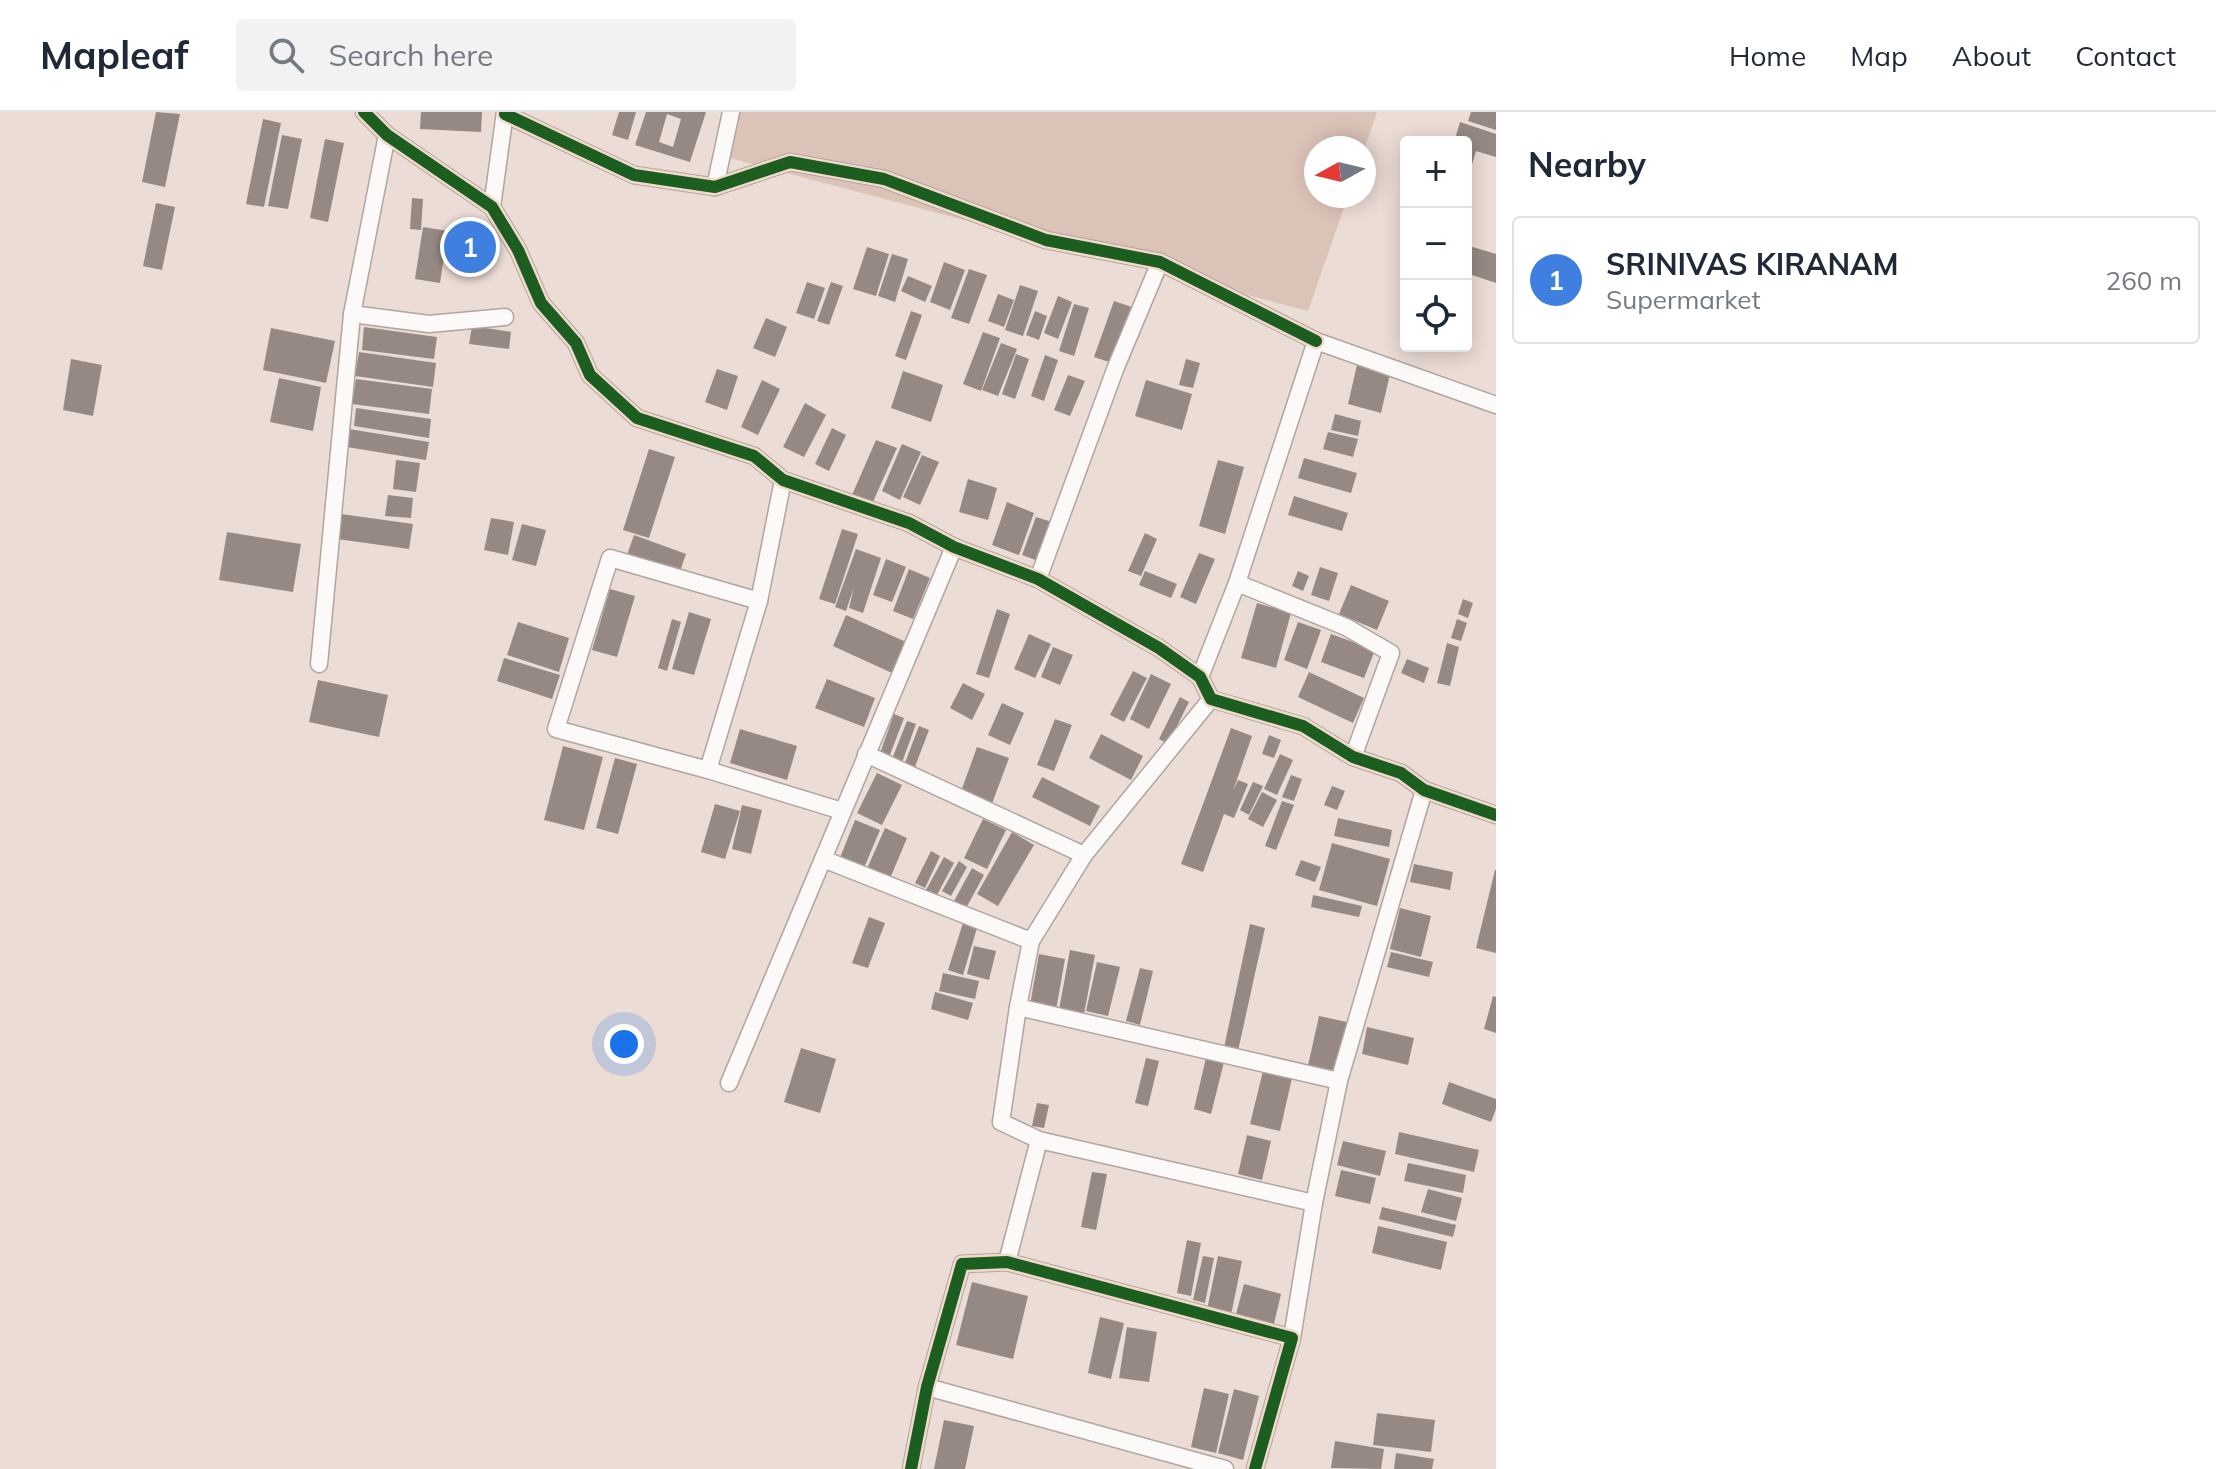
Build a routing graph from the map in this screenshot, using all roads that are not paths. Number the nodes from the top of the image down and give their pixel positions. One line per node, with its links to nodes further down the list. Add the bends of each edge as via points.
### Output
1 (364, 112): 4 (street)
2 (731, 112): 5 (street)
3 (505, 113): 5 (street, via 634,175); 6 (street)
4 (387, 135): 6 (street); 8 (street)
5 (715, 187): 7 (street, via 790,162 884,179 1046,240)
6 (492, 207): 12 (street, via 541,303 576,343 590,375 637,418 754,456)
7 (1160, 262): 10 (street); 14 (street)
8 (352, 314): 9 (street, via 429,324); 17 (street)
9 (505, 317)
10 (1316, 341): 11 (street); 15 (street)
11 (1496, 405)
12 (783, 480): 13 (street, via 909,523); 16 (street)
13 (954, 547): 14 (street); 20 (street)
14 (1038, 579): 18 (street)
15 (1237, 583): 18 (street); 21 (street, via 1346,627 1391,653)
16 (759, 601): 22 (street); 22 (street, via 610,558 556,729)
17 (319, 664)
18 (1200, 677): 19 (street)
19 (1211, 699): 21 (street, via 1303,726); 26 (street)
20 (866, 754): 24 (street); 26 (street)
21 (1353, 757): 23 (street, via 1401,773)
22 (708, 770): 24 (street)
23 (1424, 790): 25 (street); 30 (street)
24 (842, 811): 27 (street)
25 (1496, 815)
26 (1084, 855): 28 (street)
27 (823, 859): 28 (street); 31 (street)
28 (1031, 941): 29 (street)
29 (1018, 1007): 30 (street); 32 (street, via 1001,1122)
30 (1339, 1081): 33 (street)
31 (729, 1083)
32 (1039, 1140): 33 (street); 34 (street)
33 (1314, 1203): 35 (street)
34 (1007, 1262): 35 (street); 36 (street, via 962,1264)
35 (1292, 1338): 39 (street)
36 (927, 1387): 37 (street); 38 (street)
37 (911, 1469)
38 (1225, 1469)
39 (1255, 1469)

